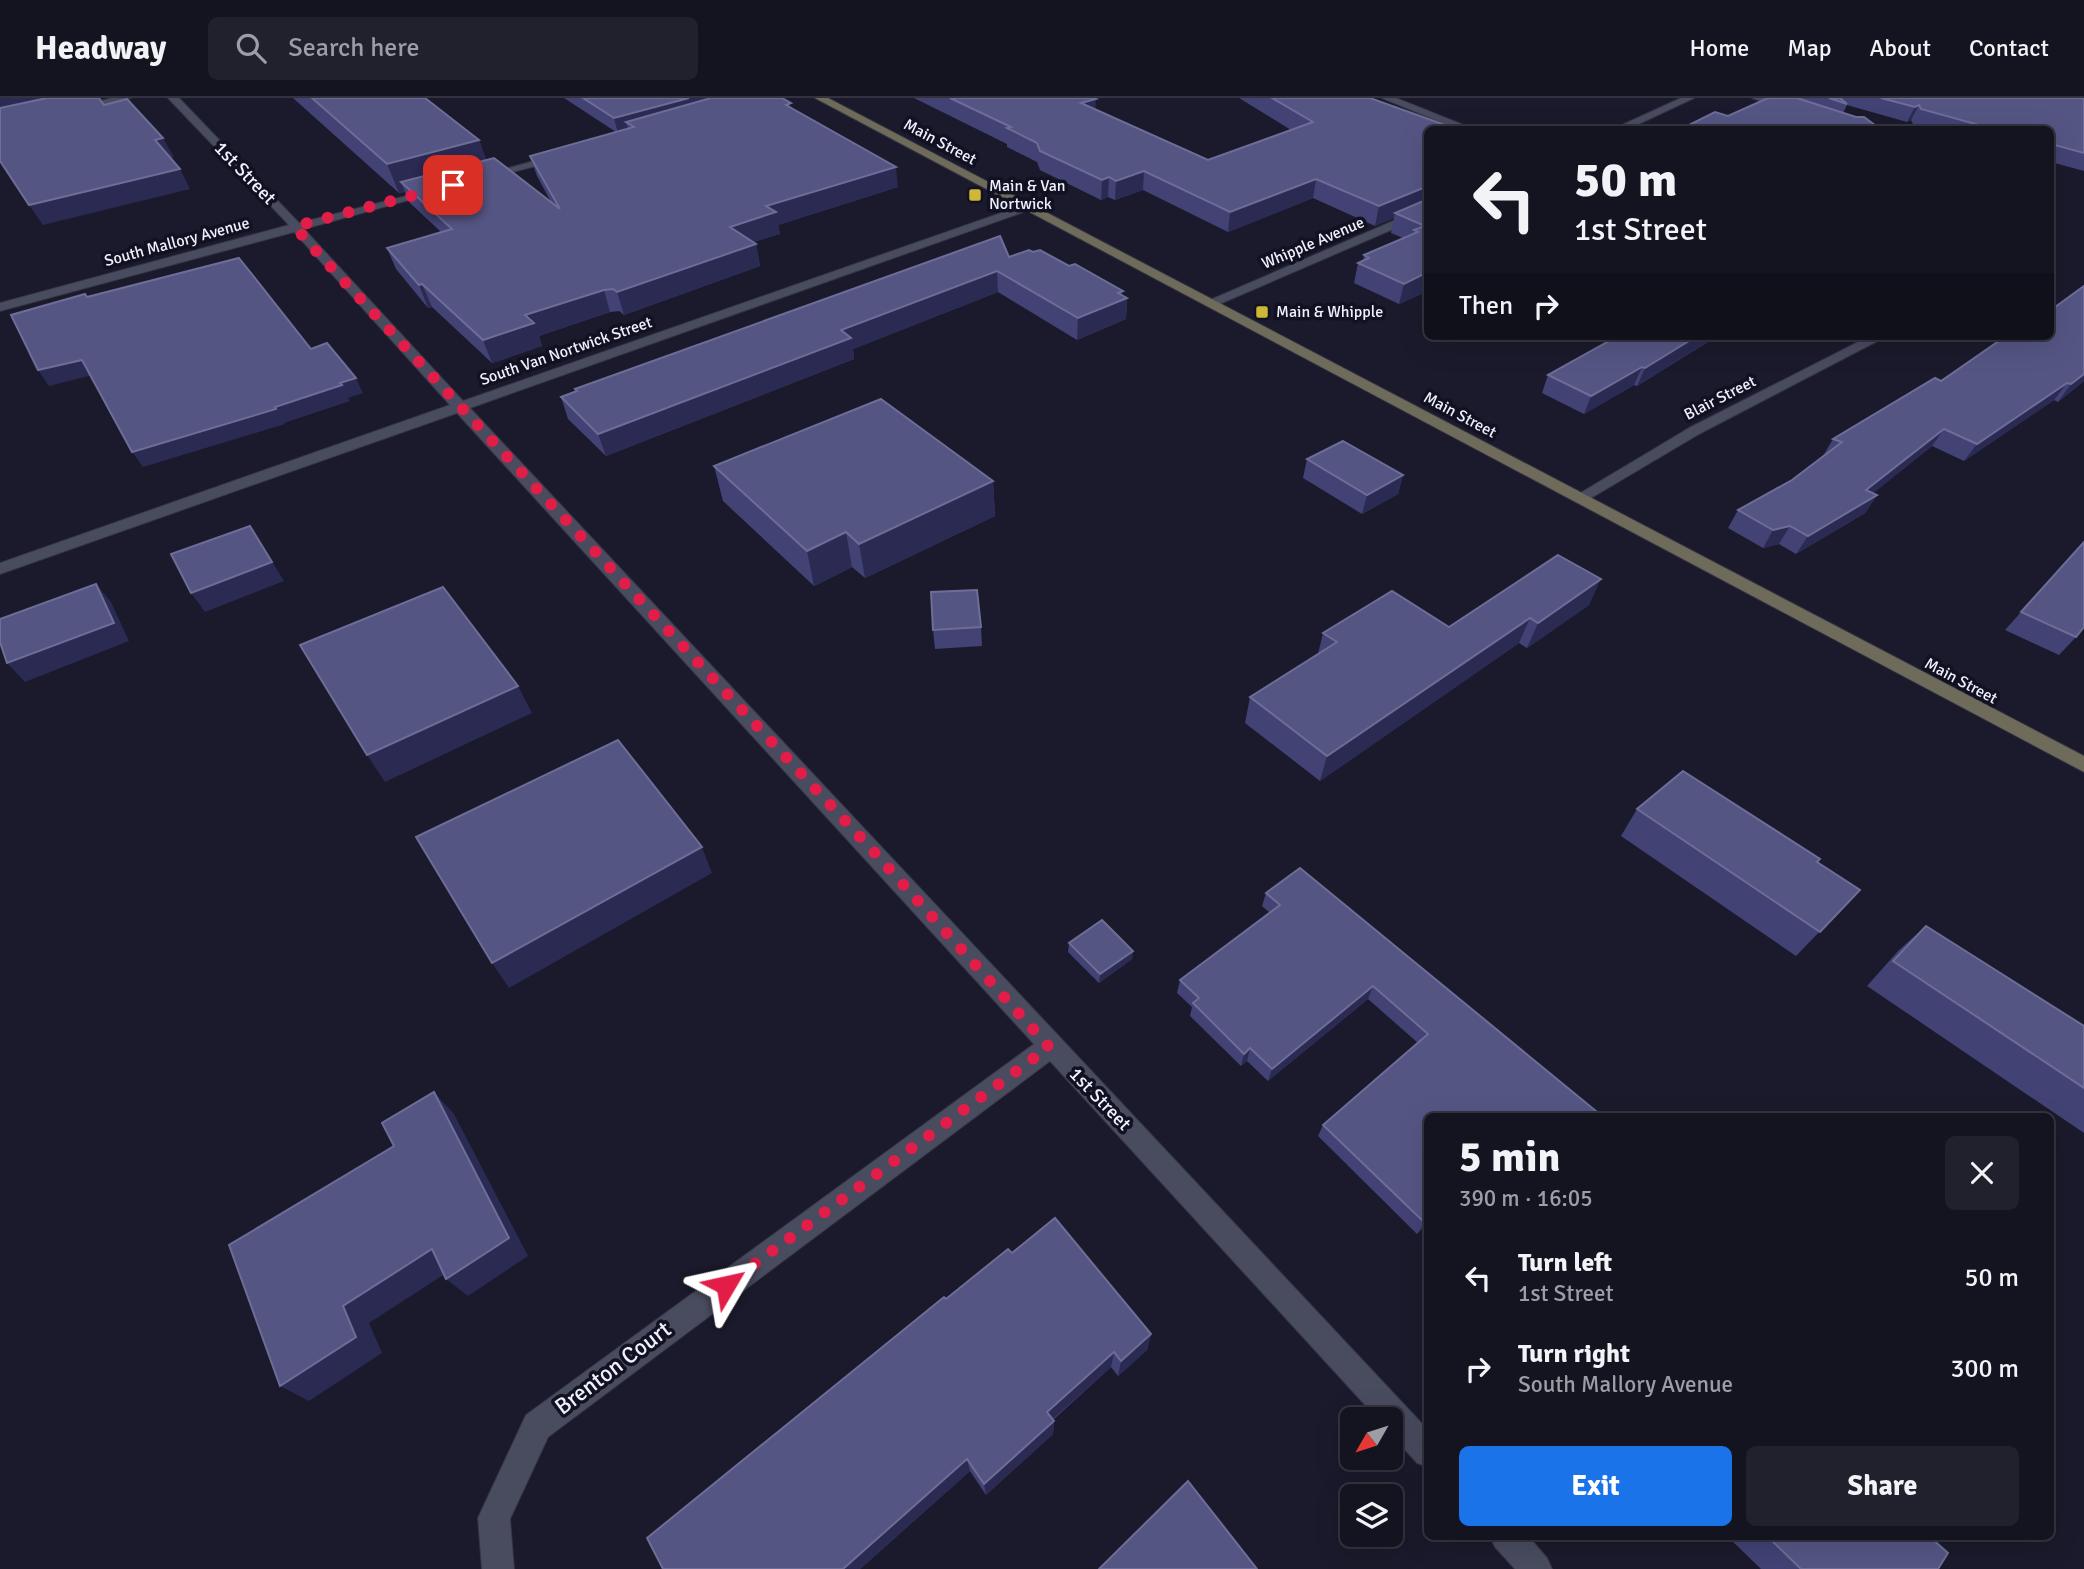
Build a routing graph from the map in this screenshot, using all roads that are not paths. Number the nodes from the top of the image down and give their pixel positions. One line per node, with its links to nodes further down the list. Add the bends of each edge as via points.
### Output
1 (126, 98): 8 (street)
2 (173, 98): 16 (street, 1st Street)
3 (820, 98): 14 (main road, Main Street)
4 (1387, 98): 9 (street)
5 (1689, 98): 10 (street)
6 (1758, 98): 7 (street)
7 (1797, 110)
8 (63, 111)
9 (1460, 126)
10 (1625, 126)
11 (567, 155): 12 (street)
12 (466, 182)
13 (453, 185): 16 (street, South Mallory Avenue)
14 (1025, 208): 17 (main road, Main Street); 20 (street, South Van Nortwick Street)
15 (1424, 212): 17 (street, Whipple Avenue)
16 (296, 226): 18 (street, South Mallory Avenue); 20 (street, 1st Street)
17 (1210, 303): 21 (main road, Main Street)
18 (0, 307)
19 (1872, 340): 21 (street, Blair Street, via 1694,431)
20 (460, 407): 22 (street, South Van Nortwick Street); 24 (street, 1st Street)
21 (1580, 498): 23 (main road, Main Street)
22 (0, 569)
23 (2084, 765)
24 (1049, 1047): 25 (street, 1st Street); 27 (street, Brenton Court, via 537,1426 494,1518)
25 (1424, 1448)
26 (1510, 1540): 28 (street)
27 (498, 1569)
28 (1536, 1569)

